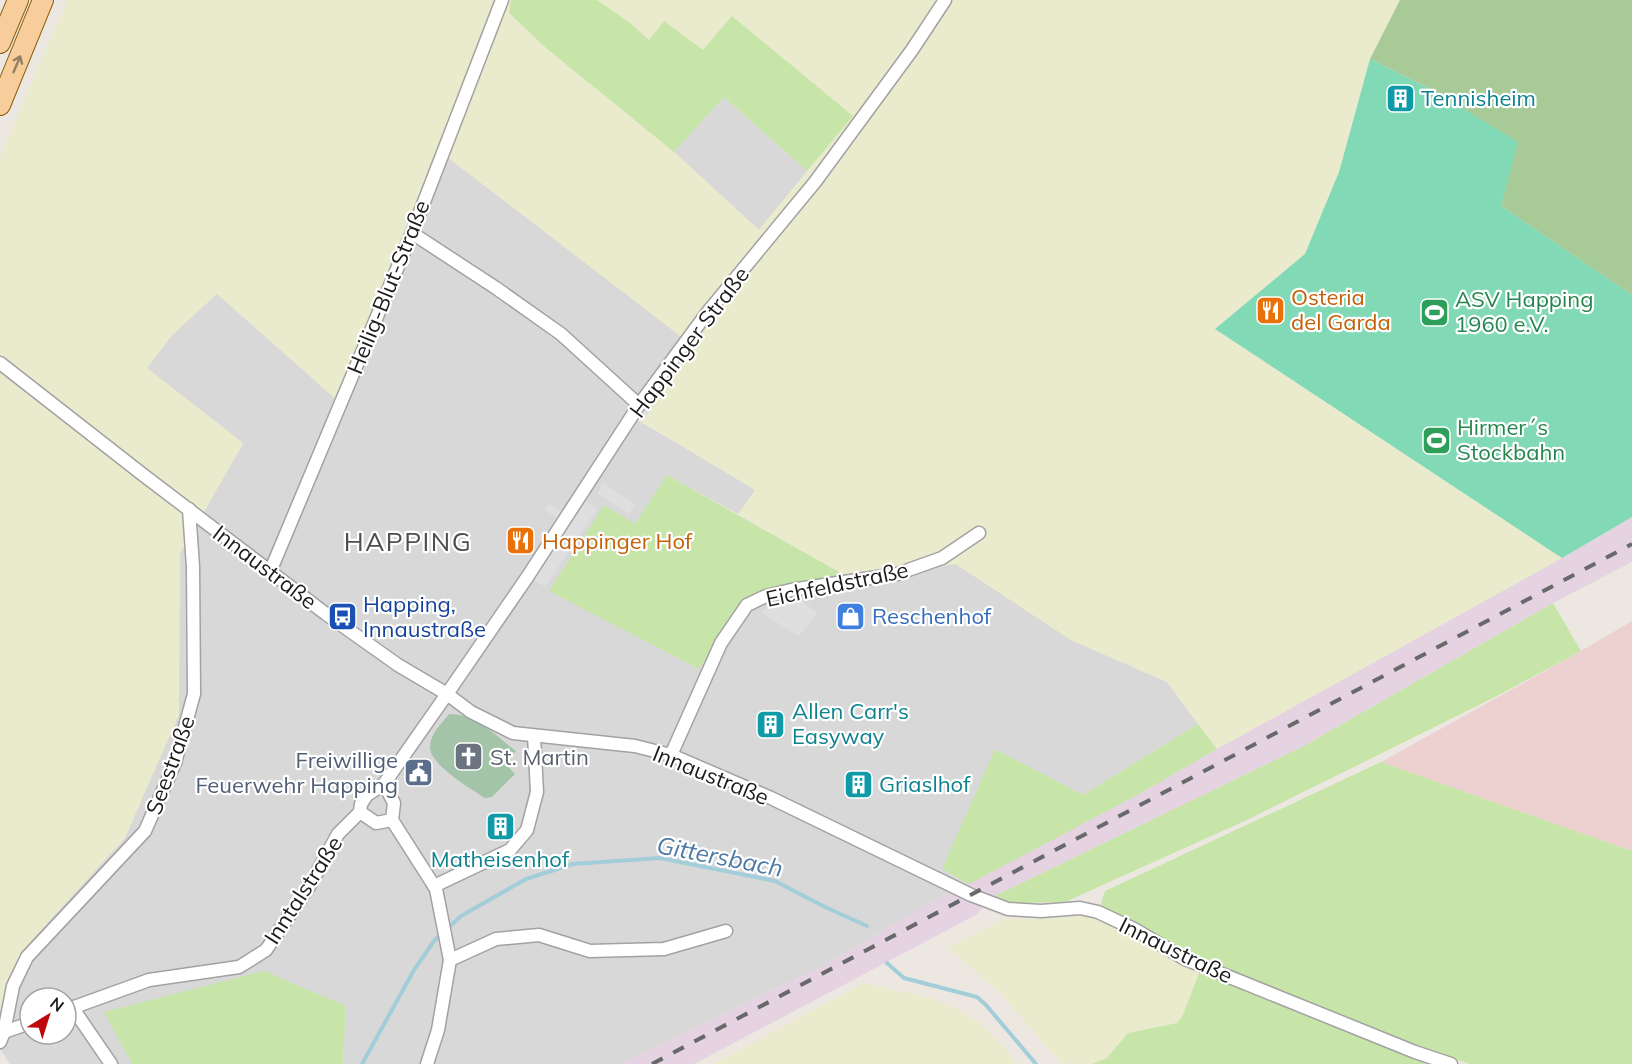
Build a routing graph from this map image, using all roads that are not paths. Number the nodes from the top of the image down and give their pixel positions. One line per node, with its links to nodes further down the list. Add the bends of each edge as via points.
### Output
1 (18, 0): 5 (main road)
2 (44, 0): 6 (main road, one-way to 2)
3 (502, 0): 7 (street, Heilig-Blut-Straße)
4 (945, 0): 9 (street, Happinger Straße, via 815,182 706,313)
5 (0, 43)
6 (0, 105)
7 (412, 232): 9 (street, via 561,334); 12 (street, Heilig-Blut-Straße)
8 (0, 363): 10 (street, Innaustraße)
9 (639, 405): 13 (street, Happinger Straße)
10 (189, 509): 12 (street, Innaustraße); 25 (street, Seestraße, via 194,694 175,763 145,831 27,957 13,986)
11 (979, 533): 15 (street, Eichfeldstraße, via 942,558 897,573 791,590 747,605 720,643)
12 (270, 572): 13 (street, Innaustraße, via 398,665)
13 (447, 694): 14 (street, Innaustraße, via 471,712 513,733); 16 (street, Inntalstraße)
14 (534, 736): 15 (street, Innaustraße, via 635,746); 19 (street, via 537,792 526,830 510,850)
15 (670, 755): 28 (street, Innaustraße, via 771,798 998,906 1098,912 1185,958)
16 (384, 784): 17 (street, Inntalstraße, via 368,795); 18 (street, via 394,803)
17 (360, 812): 18 (street, via 376,824); 22 (street, Inntalstraße, via 338,834 310,885 266,950 239,967 149,980)
18 (392, 820): 19 (street)
19 (435, 886): 21 (street)
20 (726, 931): 21 (street, via 664,949 590,951 539,935 496,939)
21 (450, 960): 27 (street, via 438,1030)
22 (78, 1005)
23 (78, 1020): 26 (street)
24 (18, 1029): 25 (street)
25 (2, 1037)
26 (111, 1064)
27 (427, 1064)
28 (1451, 1064)

